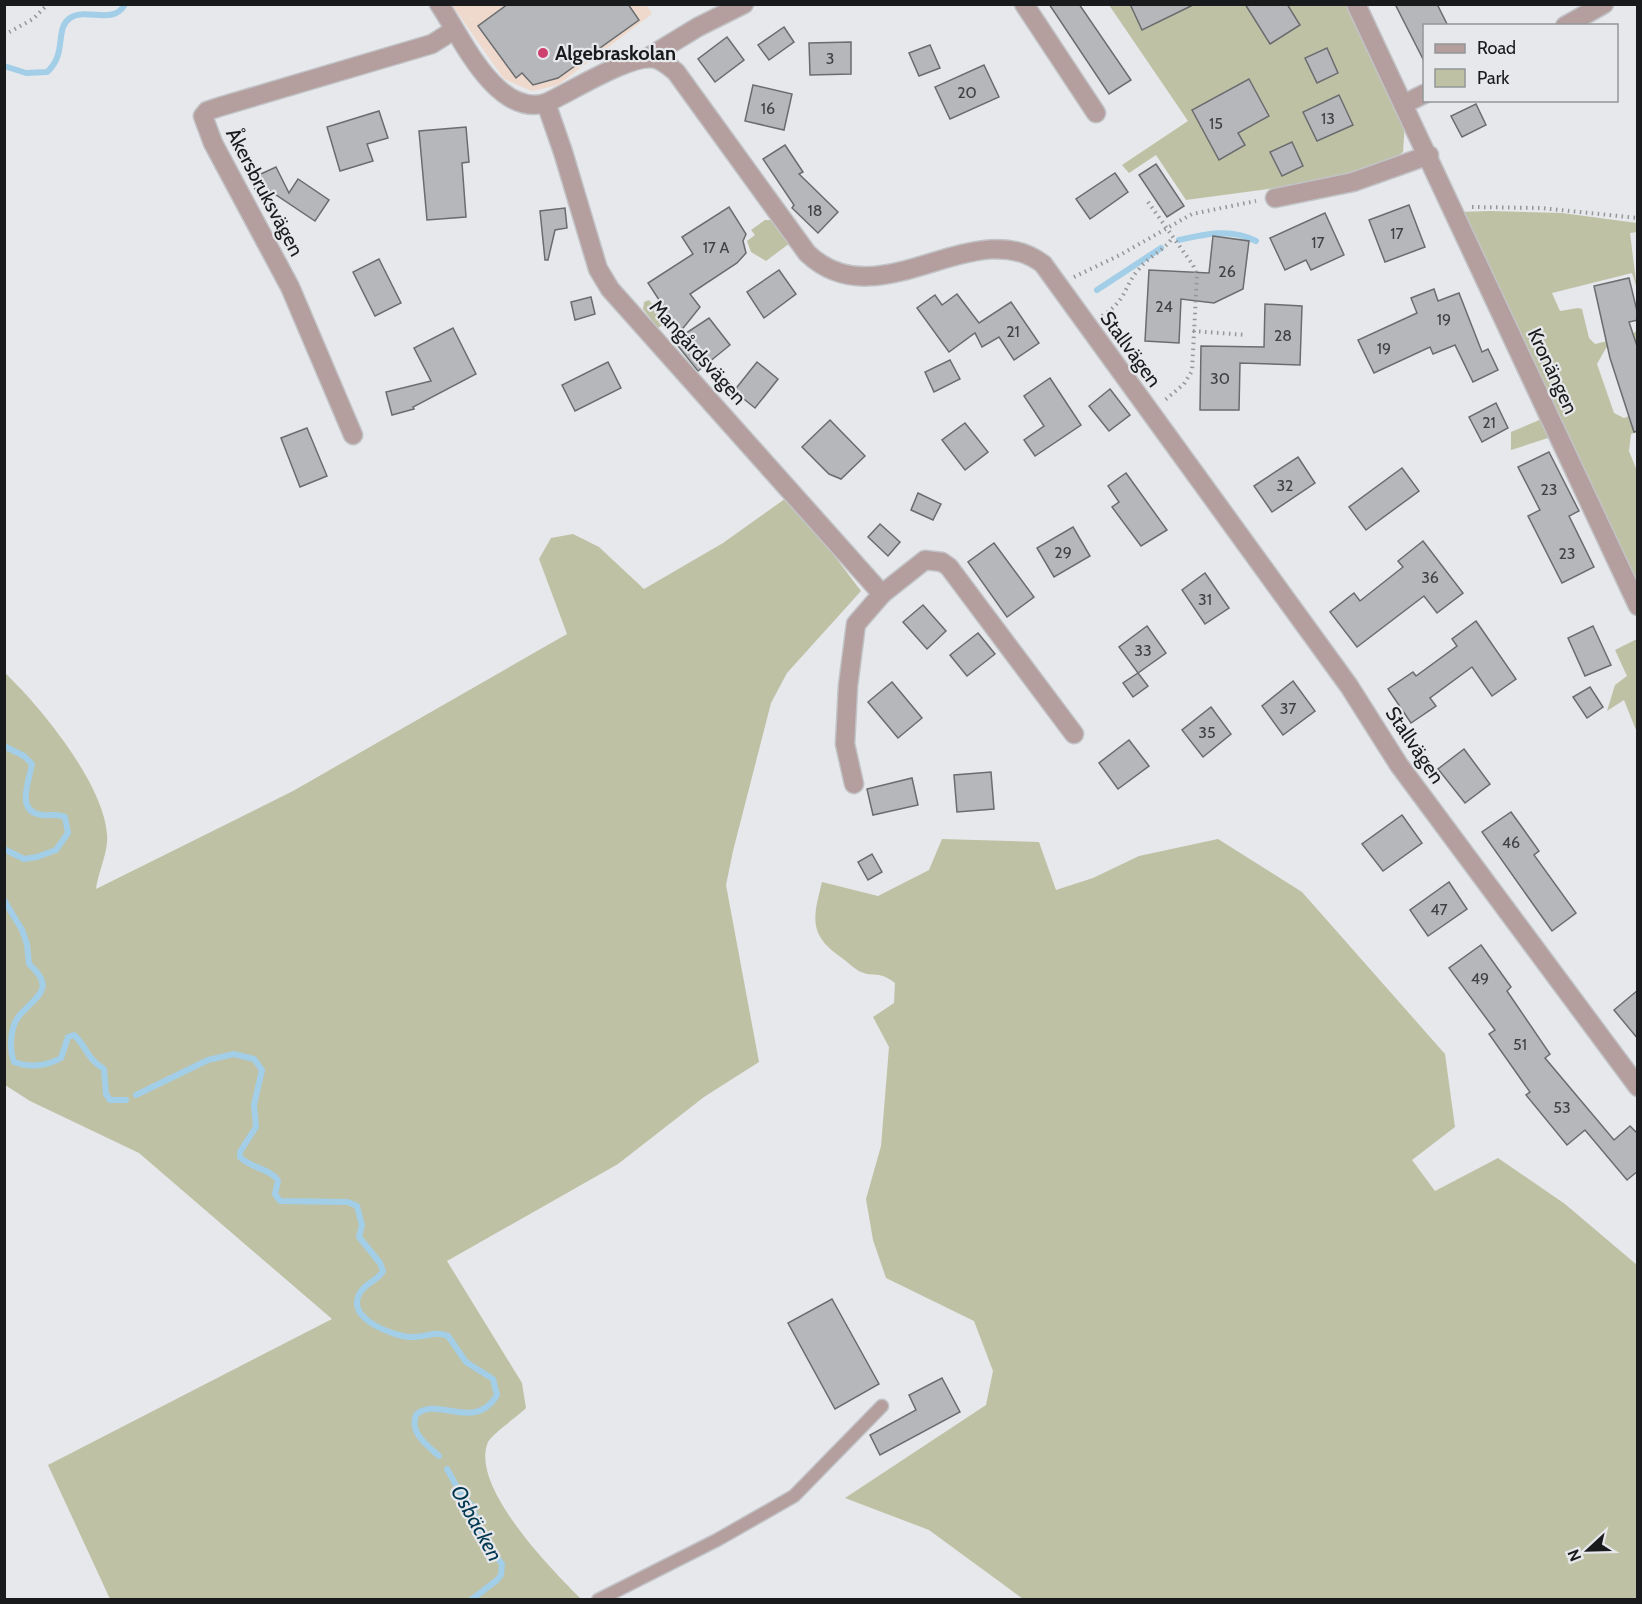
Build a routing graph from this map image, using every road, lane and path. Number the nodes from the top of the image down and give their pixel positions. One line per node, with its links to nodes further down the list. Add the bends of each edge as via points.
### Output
1 (48, 4): 9 (path, via 33,19)
2 (439, 4): 8 (street)
3 (744, 4): 10 (street)
4 (1024, 4): 14 (street)
5 (1356, 4): 13 (street, Kronängen)
6 (1604, 4): 7 (street)
7 (1569, 24)
8 (454, 30): 12 (street, via 495,86 525,103); 27 (street, Åkersbruksvägen, via 432,44 219,106 203,116 213,143 290,287)
9 (4, 35)
10 (647, 58): 12 (street); 22 (street, Stallvägen, via 676,72 770,206 819,266 845,276 878,276 1005,249 1031,255)
11 (1423, 95): 13 (street)
12 (546, 103): 28 (street, Mangårdsvägen, via 603,279)
13 (1404, 104): 15 (street, Kronängen)
14 (1096, 113)
15 (1429, 155): 16 (street, via 1354,181); 18 (street, Kronängen)
16 (1275, 198): 20 (path, via 1192,214)
17 (1148, 202): 20 (path)
18 (1454, 211): 19 (path, via 1464,207 1541,208); 29 (street, Kronängen)
19 (1638, 218)
20 (1168, 228): 21 (path); 22 (path, via 1090,270)
21 (1173, 237): 23 (path, via 1165,249 1140,266 1120,302); 24 (path, via 1197,275)
22 (1057, 283): 23 (street, Stallvägen)
23 (1087, 327): 26 (street, Stallvägen)
24 (1193, 331): 25 (path); 26 (path, via 1192,371 1188,379)
25 (1246, 335)
26 (1150, 412): 32 (street, Stallvägen, via 1349,686 1399,765)
27 (353, 435)
28 (882, 594): 30 (street, via 925,560 949,567); 31 (street, via 856,624 845,744)
29 (1638, 606)
30 (1074, 734)
31 (854, 784)
32 (1638, 1087)
33 (882, 1406): 34 (lane, via 794,1496 717,1540)
34 (598, 1599)

